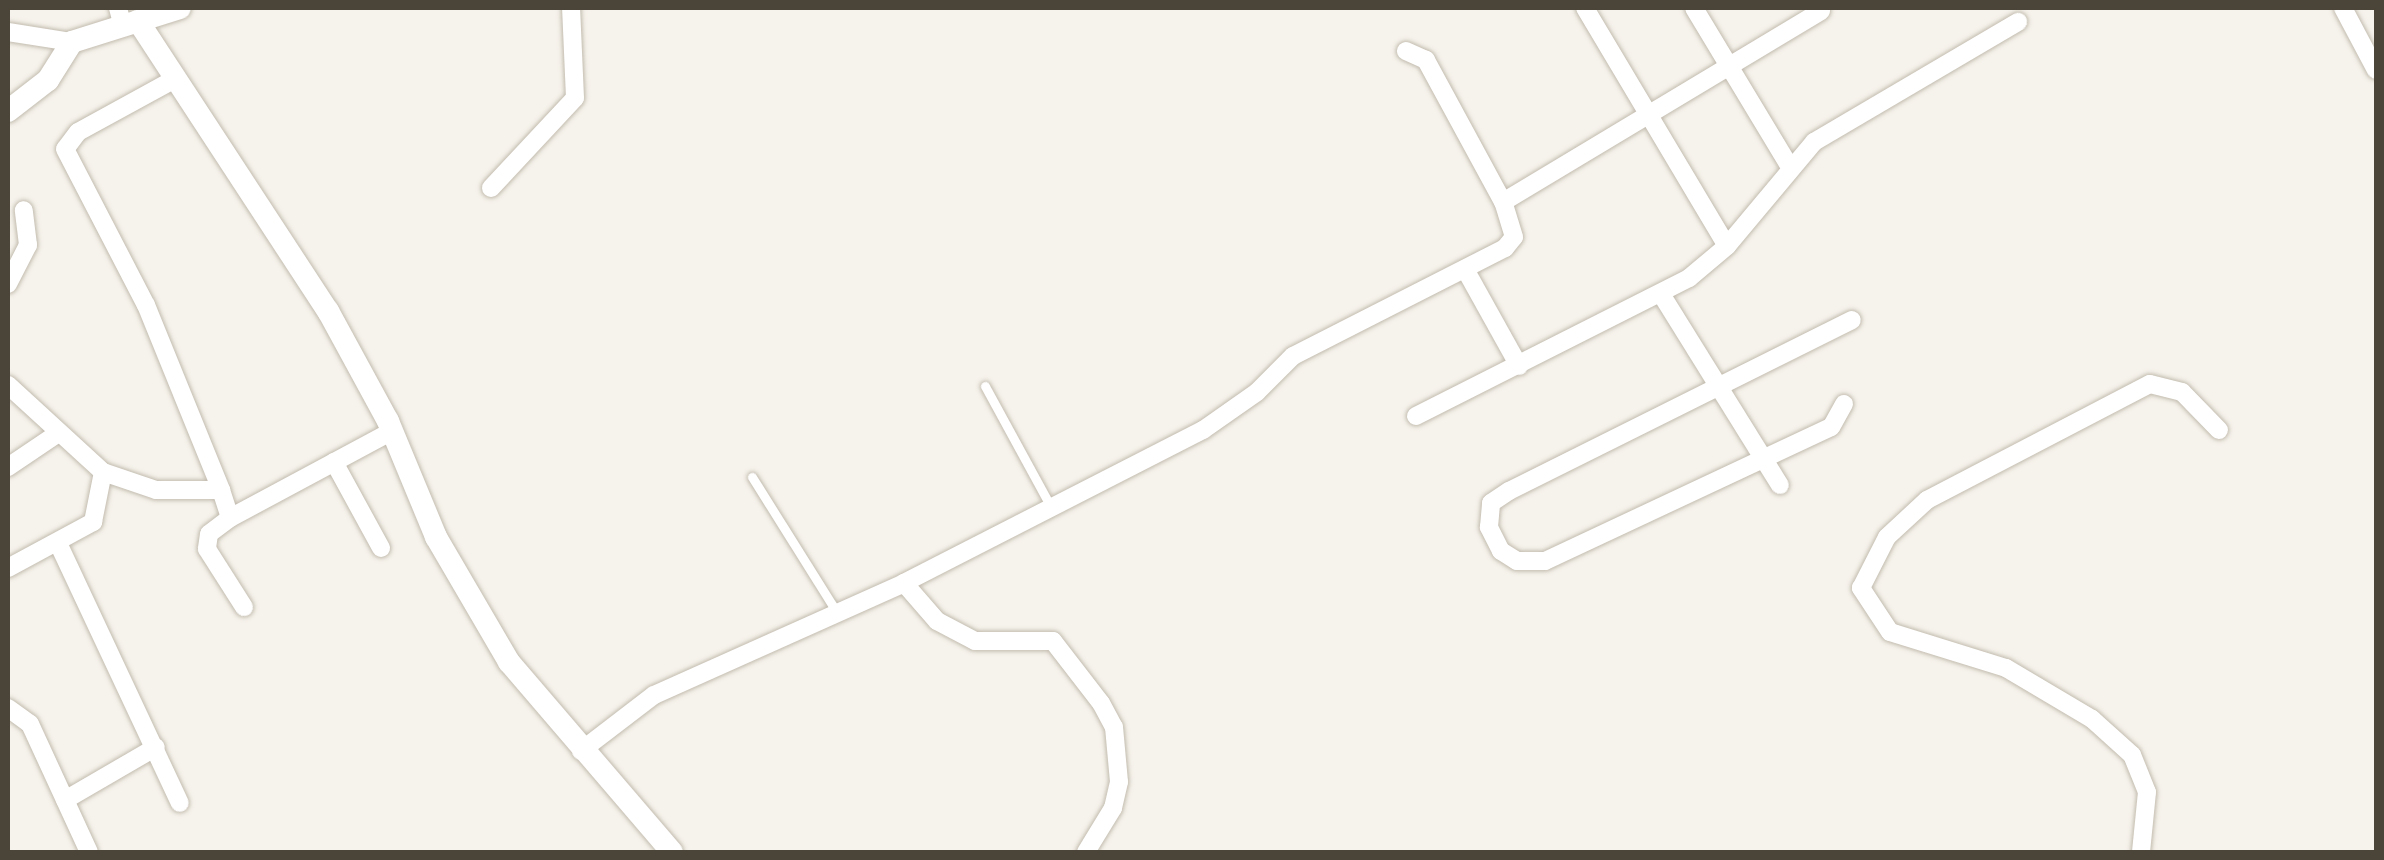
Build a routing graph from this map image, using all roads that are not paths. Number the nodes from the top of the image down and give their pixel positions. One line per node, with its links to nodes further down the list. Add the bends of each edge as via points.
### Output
1 (180, 8): 7 (street)
2 (570, 8): 19 (street, via 575,98)
3 (1585, 8): 17 (street)
4 (1694, 8): 13 (street)
5 (2344, 8): 11 (street)
6 (1821, 11): 13 (street)
7 (126, 17): 10 (street); 15 (street)
8 (2018, 22): 18 (street, via 1840,126)
9 (8, 32): 10 (street)
10 (72, 42): 16 (street, via 48,80)
11 (2371, 48): 14 (street)
12 (1406, 51): 20 (street, via 1426,60)
13 (1730, 66): 17 (street); 18 (street)
14 (2376, 70)
15 (173, 80): 34 (street, via 256,193); 42 (street, via 78,132 65,149 146,305)
16 (8, 111)
17 (1650, 116): 20 (street); 22 (street)
18 (1790, 166): 22 (street)
19 (491, 188)
20 (1503, 202): 23 (street, via 1514,237)
21 (24, 210): 24 (street, via 28,245)
22 (1728, 246): 25 (street)
23 (1466, 269): 27 (street); 43 (street, via 1308,347 1231,413)
24 (8, 284)
25 (1661, 294): 27 (street); 28 (street)
26 (1852, 320): 28 (street)
27 (1519, 366): 32 (street)
28 (1722, 384): 36 (street); 36 (street, via 1491,503 1489,527 1501,551 1516,561 1545,561)
29 (8, 385): 35 (street)
30 (986, 386): 43 (lane)
31 (1844, 404): 36 (street, via 1831,427)
32 (1416, 416)
33 (2219, 430): 59 (street, via 2182,392 2150,384 1916,508 1886,537 1861,588 1890,632 2006,668 2092,719 2132,755 2147,792)
34 (392, 431): 37 (street); 53 (street, via 436,537 509,662)
35 (58, 434): 38 (street); 39 (street)
36 (1765, 459): 41 (street)
37 (334, 462): 44 (street); 46 (street)
38 (8, 467)
39 (103, 472): 42 (street, via 156,490); 45 (street, via 94,522)
40 (752, 477): 50 (lane)
41 (1780, 485)
42 (221, 490): 44 (street)
43 (1052, 510): 48 (street)
44 (230, 518): 49 (street, via 209,534 207,549)
45 (58, 543): 47 (street); 52 (street)
46 (381, 548)
47 (8, 568)
48 (904, 583): 50 (street); 58 (street, via 937,620 974,641 1053,641 1092,690 1114,727 1120,782 1113,808)
49 (244, 607)
50 (838, 614): 53 (street, via 654,695)
51 (8, 708): 54 (street, via 30,724)
52 (156, 747): 54 (street); 55 (street)
53 (581, 750): 57 (street)
54 (64, 800): 56 (street)
55 (180, 802)
56 (89, 852)
57 (672, 852)
58 (1086, 852)
59 (2141, 852)

